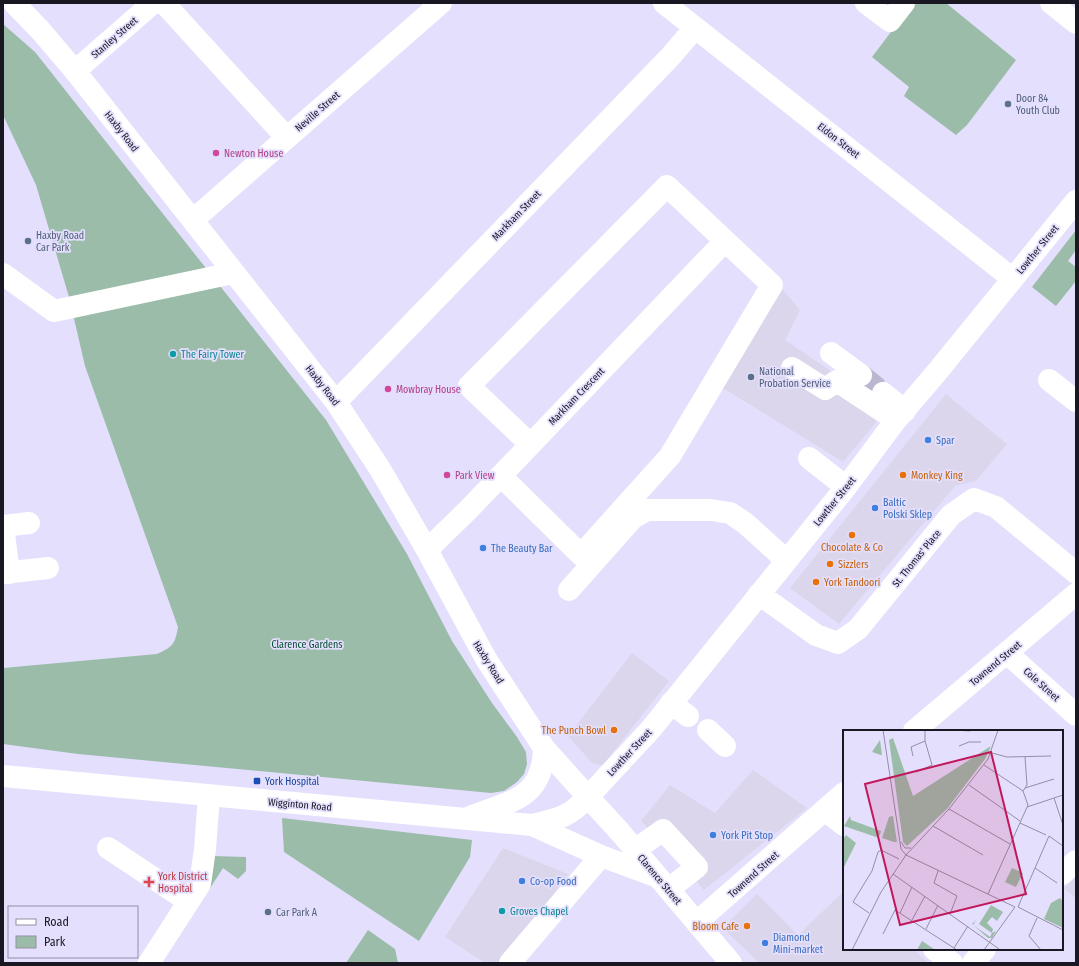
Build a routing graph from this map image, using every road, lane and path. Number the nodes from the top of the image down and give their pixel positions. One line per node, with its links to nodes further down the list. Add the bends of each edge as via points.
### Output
1 (14, 3): 11 (street, Haxby Road, via 41,30)
2 (153, 3): 11 (street, Stanley Street)
3 (164, 3): 12 (street)
4 (442, 3): 12 (street, Neville Street)
5 (664, 3): 10 (street, Eldon Street)
6 (866, 3): 7 (street, via 890,21)
7 (904, 3)
8 (1051, 3): 9 (street)
9 (1076, 23)
10 (695, 28): 18 (street, Eldon Street); 25 (street, Markham Street, via 670,57)
11 (75, 71): 14 (street, Haxby Road)
12 (286, 137): 14 (street, Neville Street)
13 (1076, 201): 18 (street, Lowther Street)
14 (193, 220): 16 (street, Haxby Road)
15 (725, 242): 27 (street, Markham Crescent); 27 (street, via 667,186 470,386); 29 (street, via 772,285 670,456 581,554)
16 (233, 273): 17 (street, via 54,311); 25 (street, Haxby Road)
17 (3, 274)
18 (1013, 279): 26 (street, Lowther Street)
19 (831, 353): 21 (street)
20 (792, 368): 26 (street, via 825,389 837,381)
21 (861, 375)
22 (1049, 380): 24 (street)
23 (883, 393): 26 (street)
24 (1076, 401)
25 (336, 402): 33 (street, Haxby Road, via 380,468)
26 (901, 416): 30 (street, Lowther Street)
27 (530, 444): 29 (street, Markham Crescent)
28 (809, 458): 30 (street)
29 (501, 476): 33 (street, Markham Crescent)
30 (846, 487): 34 (street, Lowther Street)
31 (29, 523): 32 (street)
32 (3, 526): 36 (street)
33 (427, 550): 46 (street, Haxby Road, via 486,659)
34 (786, 560): 38 (street, via 730,513 712,510 647,510 633,518); 39 (street, Lowther Street)
35 (48, 568): 36 (street)
36 (6, 573)
37 (1076, 573): 39 (street, St. Thomas' Place, via 996,506 974,499 951,515 858,629 838,643 816,635)
38 (570, 590)
39 (759, 594): 50 (street, Lowther Street, via 680,710 651,729)
40 (1076, 594): 41 (street, Townend Street)
41 (1007, 653): 42 (street, Cole Street); 44 (street, Townend Street)
42 (1076, 715)
43 (708, 730): 45 (street)
44 (915, 730)
45 (725, 746)
46 (544, 748): 50 (street, Haxby Road); 52 (street, via 540,774 522,797)
47 (3, 776): 49 (street, Wigginton Road)
48 (843, 794): 51 (street, Townend Street)
49 (209, 796): 52 (street, Wigginton Road); 59 (street, via 200,884)
50 (588, 797): 54 (street, Wigginton Road, via 571,813); 56 (street, Clarence Street)
51 (825, 810): 53 (street); 60 (street, Townend Street)
52 (467, 819): 54 (street, Wigginton Road)
53 (843, 824)
54 (532, 825): 57 (street)
55 (108, 848): 59 (street)
56 (635, 850): 58 (street, Clarence Street); 58 (street, via 663,830 697,867)
57 (601, 856): 58 (street); 64 (street)
58 (664, 883): 60 (street, Clarence Street)
59 (188, 901): 63 (street)
60 (697, 922): 65 (street, Clarence Street)
61 (935, 950): 66 (street)
62 (984, 950): 67 (street)
63 (148, 963)
64 (510, 963)
65 (731, 963)
66 (952, 963)
67 (973, 963)

